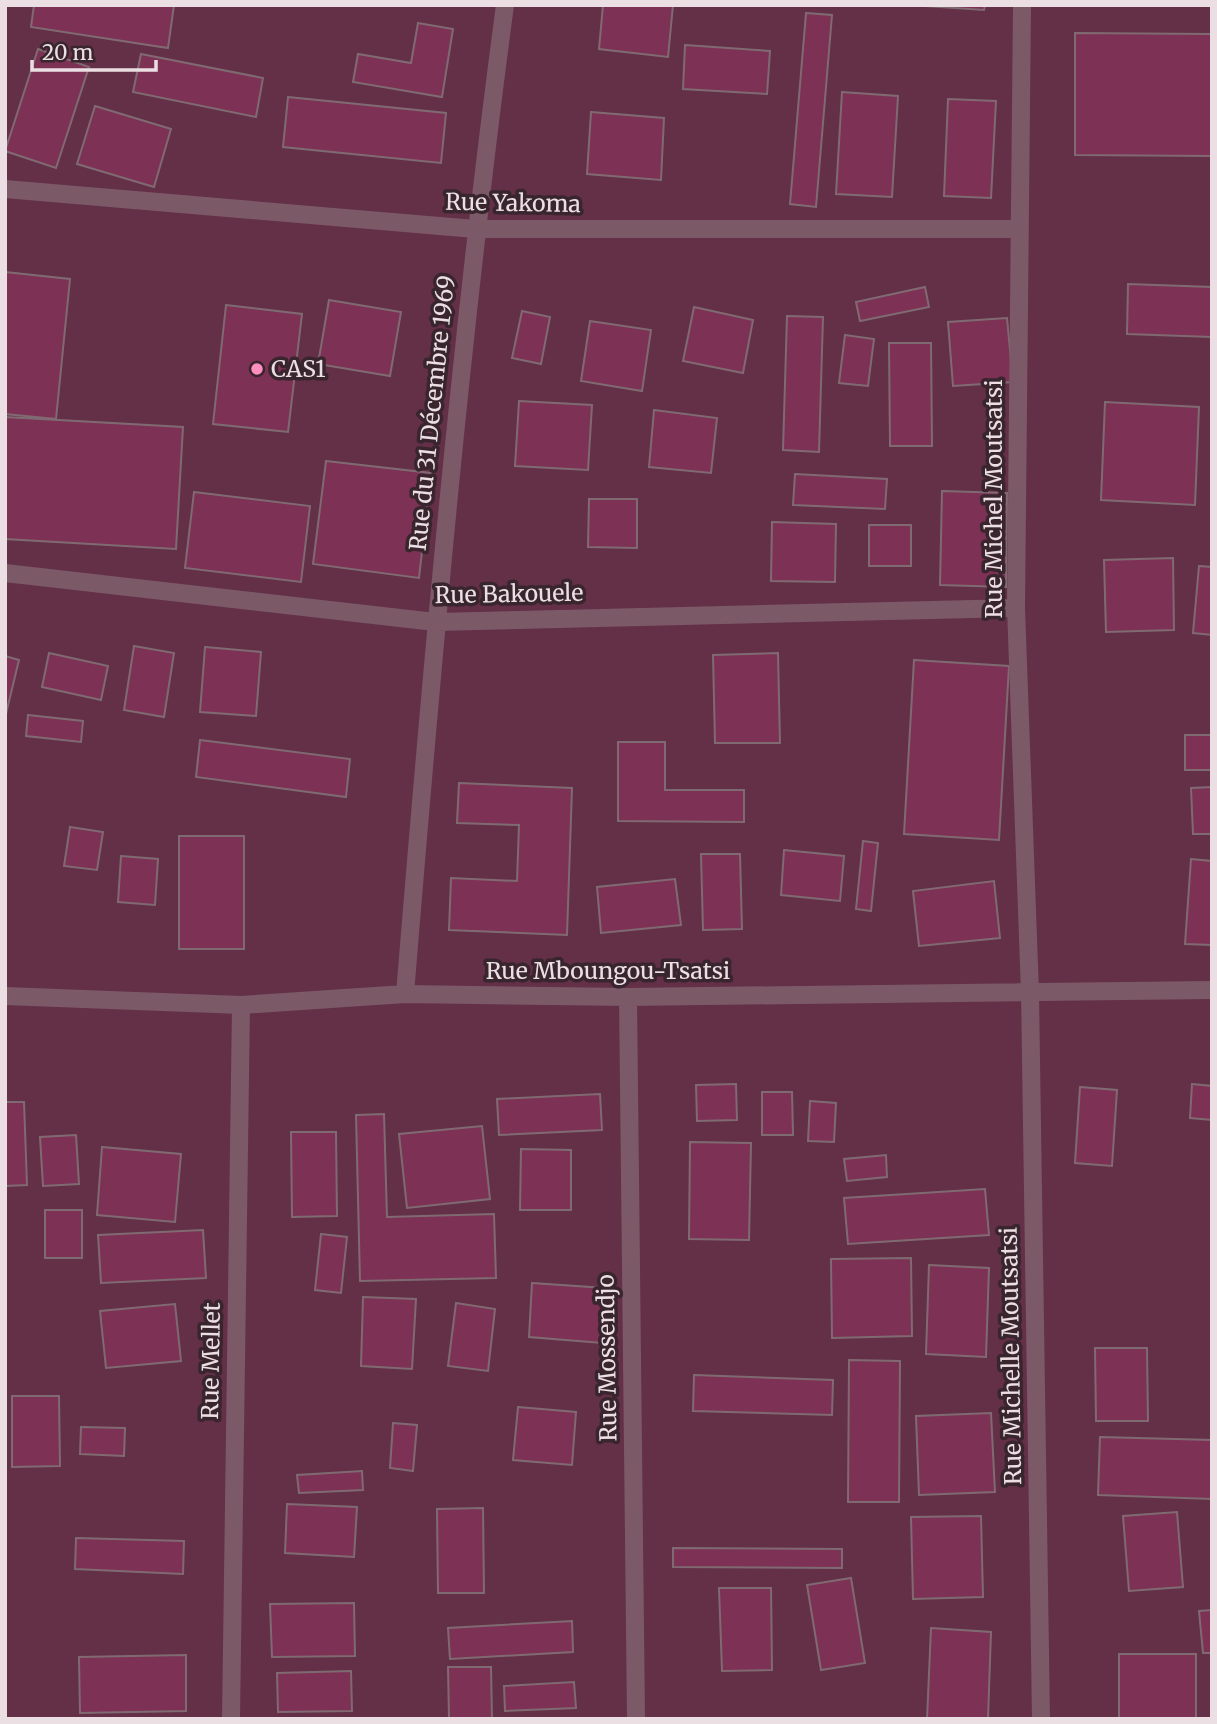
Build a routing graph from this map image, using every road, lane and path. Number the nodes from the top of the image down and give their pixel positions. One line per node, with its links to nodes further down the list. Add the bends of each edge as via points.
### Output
1 (505, 5): 4 (street, Rue du 31 Décembre 1969)
2 (1022, 5): 5 (street, Rue Michel Moutsatsi)
3 (5, 189): 4 (street, Rue Yakoma)
4 (475, 229): 5 (street, Rue Yakoma); 8 (street, Rue du 31 Décembre 1969)
5 (1020, 229): 7 (street, Rue Michel Moutsatsi)
6 (5, 573): 8 (street, Rue Bakouele)
7 (1016, 608): 8 (street, Rue Bakouele); 10 (street, Rue Michel Moutsatsi)
8 (435, 621): 11 (street, Rue du 31 Décembre 1969)
9 (1212, 990): 10 (street, Rue Mboungou-Tsatsi)
10 (1030, 993): 13 (street, Rue Mboungou-Tsatsi); 17 (street, Rue Michelle Moutsatsi)
11 (405, 994): 13 (street, Rue Mboungou-Tsatsi); 14 (street, Rue Mboungou-Tsatsi)
12 (5, 996): 14 (street, Rue Mboungou-Tsatsi)
13 (628, 997): 16 (street, Rue Mossendjo)
14 (241, 1005): 15 (street, Rue Mellet)
15 (231, 1719)
16 (636, 1719)
17 (1041, 1719)

